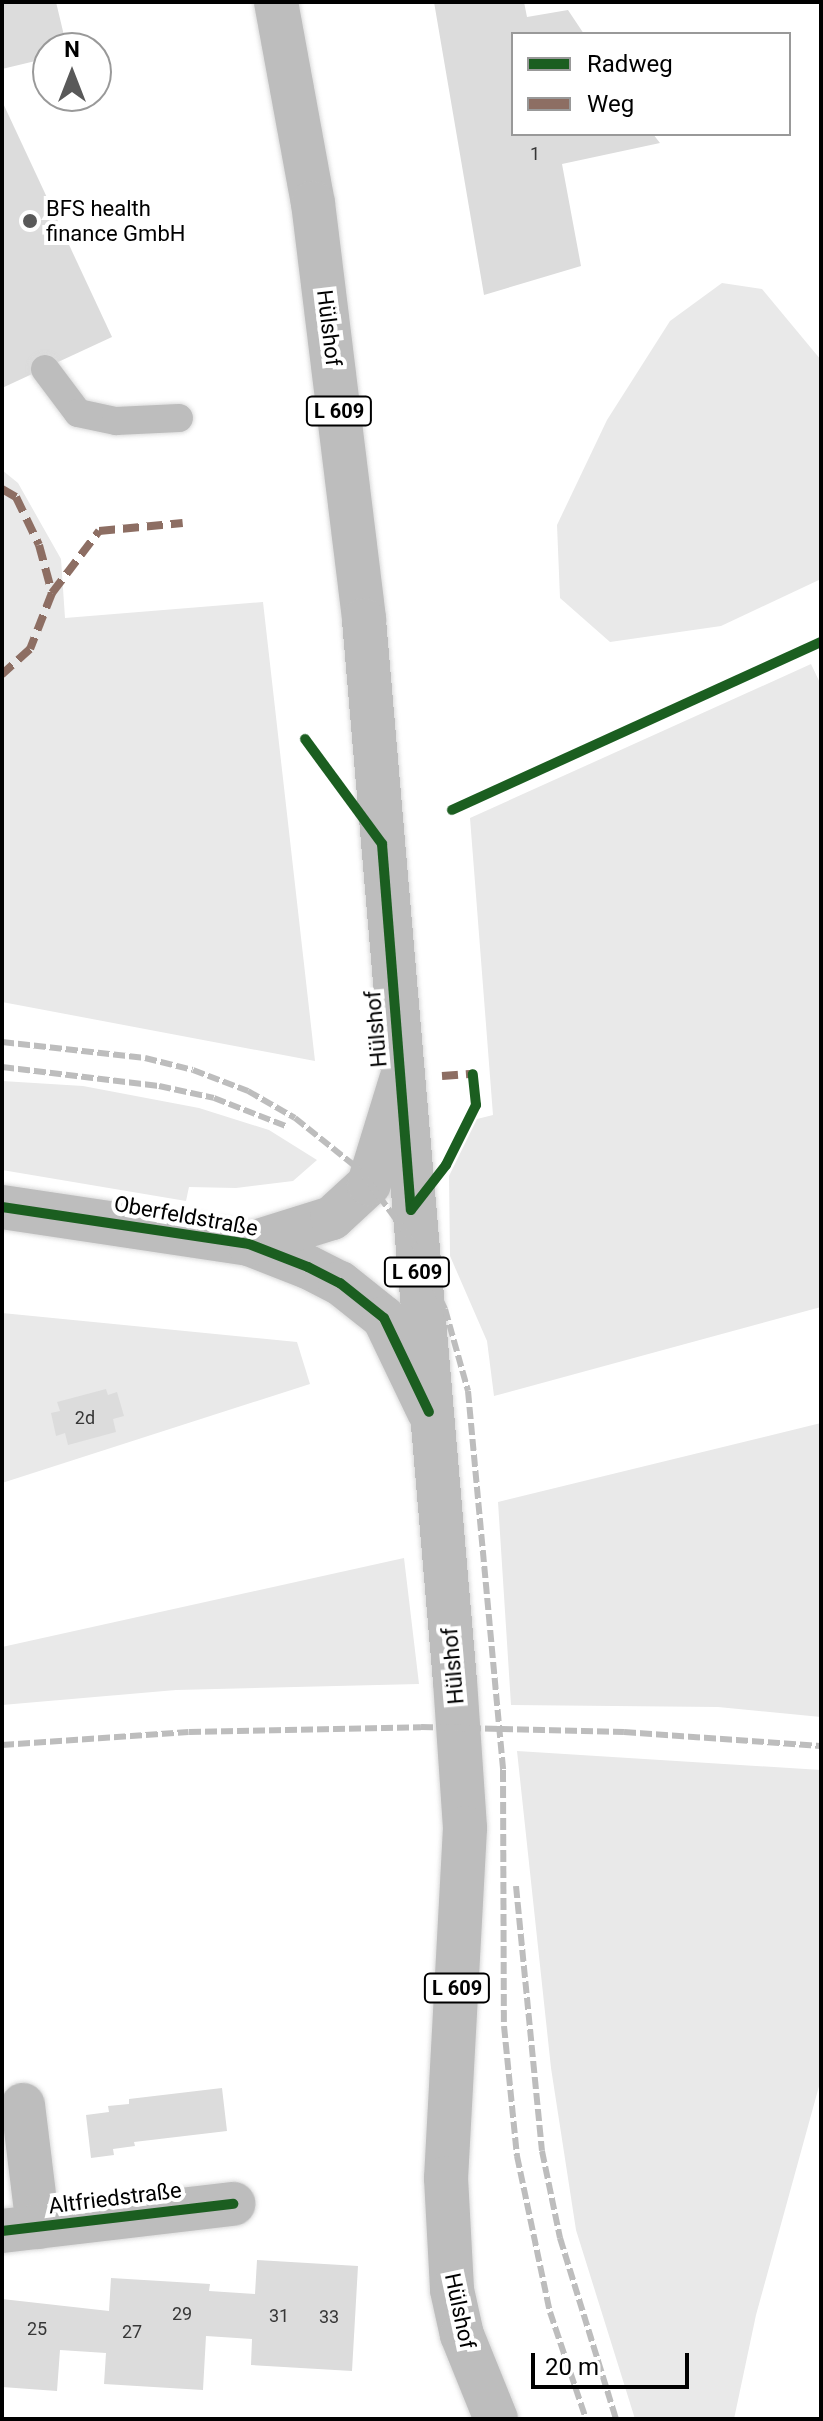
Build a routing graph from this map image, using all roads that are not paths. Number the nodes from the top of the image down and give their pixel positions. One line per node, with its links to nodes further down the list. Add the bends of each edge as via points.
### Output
1 (276, 2): 4 (main road, Hülshof / L 609, via 313,203 364,620)
2 (45, 369): 3 (lane, via 78,413 116,421)
3 (179, 418)
4 (401, 1080): 6 (main road, Oberfeldstraße, via 369,1184 332,1218); 7 (main road, Hülshof / L 609)
5 (2, 1207): 6 (main road, Oberfeldstraße)
6 (249, 1244): 7 (main road, Oberfeldstraße, via 340,1283 384,1318)
7 (429, 1412): 11 (main road, Hülshof / L 609, via 465,1828 448,2123 449,2248 462,2335)
8 (23, 2105): 10 (main road, Altfriedstraße)
9 (233, 2204): 10 (main road, Altfriedstraße)
10 (20, 2229)
11 (496, 2419)

